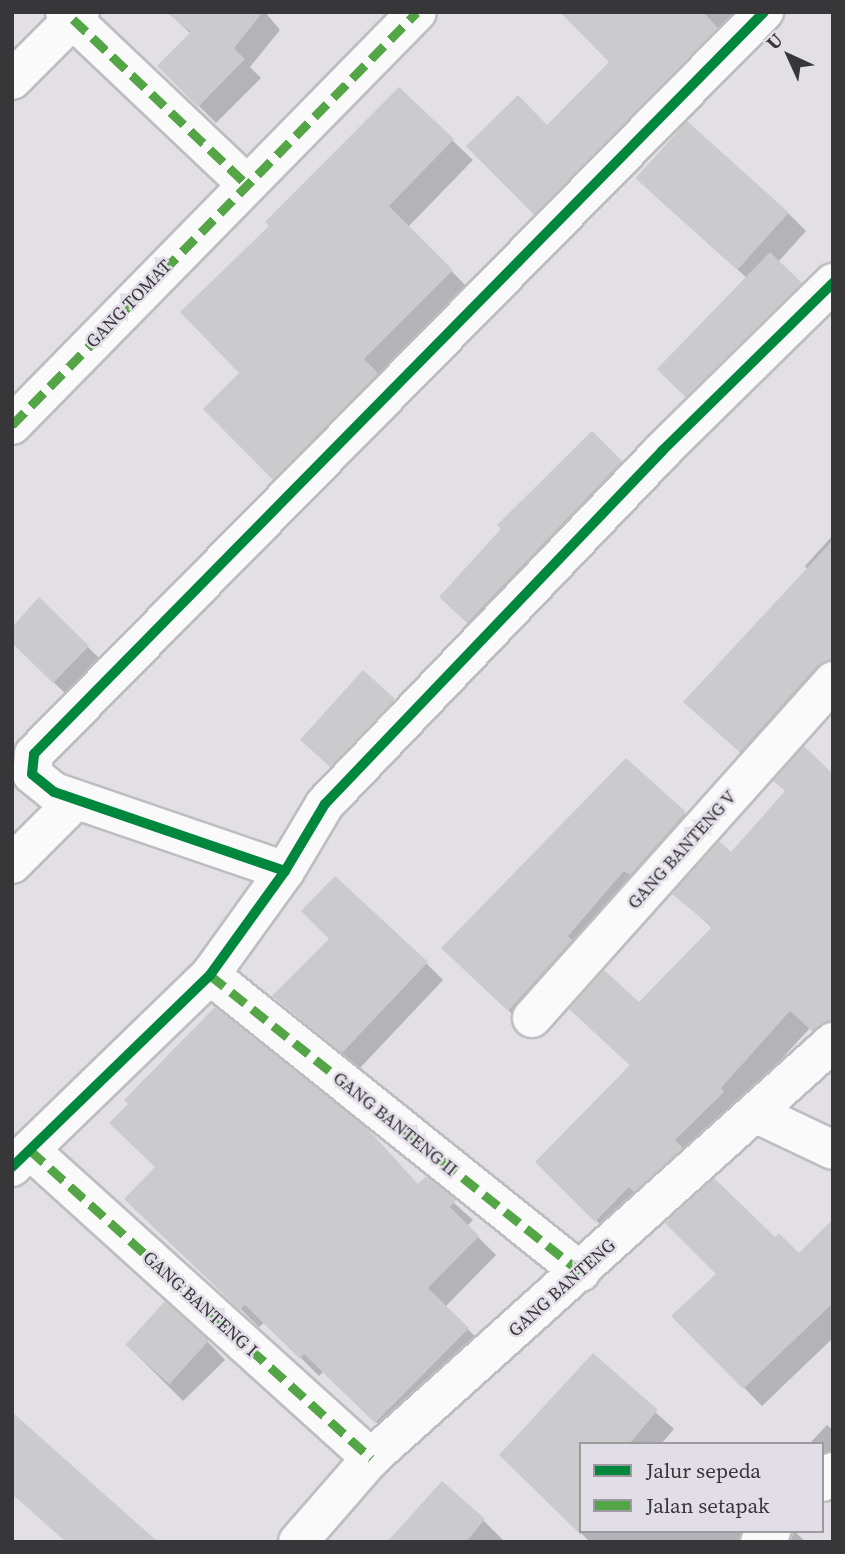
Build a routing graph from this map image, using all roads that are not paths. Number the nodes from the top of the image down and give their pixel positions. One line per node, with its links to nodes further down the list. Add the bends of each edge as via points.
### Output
1 (418, 12): 5 (street, GANG TOMAT)
2 (764, 12): 9 (street, via 34,754 32,774 54,792)
3 (72, 15): 4 (street); 5 (street)
4 (12, 80)
5 (246, 184): 7 (street, GANG TOMAT)
6 (833, 283): 11 (street, via 662,451 325,804)
7 (12, 425)
8 (833, 681): 13 (street, GANG BANTENG V)
9 (75, 801): 10 (street); 11 (street)
10 (12, 864)
11 (285, 871): 12 (street)
12 (210, 975): 17 (street); 18 (street, GANG BANTENG II)
13 (532, 1018)
14 (833, 1042): 15 (street, GANG BANTENG)
15 (757, 1114): 16 (street); 18 (street, GANG BANTENG)
16 (833, 1150)
17 (21, 1158): 19 (street, GANG BANTENG I)
18 (581, 1272): 19 (street, GANG BANTENG)
19 (371, 1458): 20 (street, GANG BANTENG)
20 (298, 1542)

